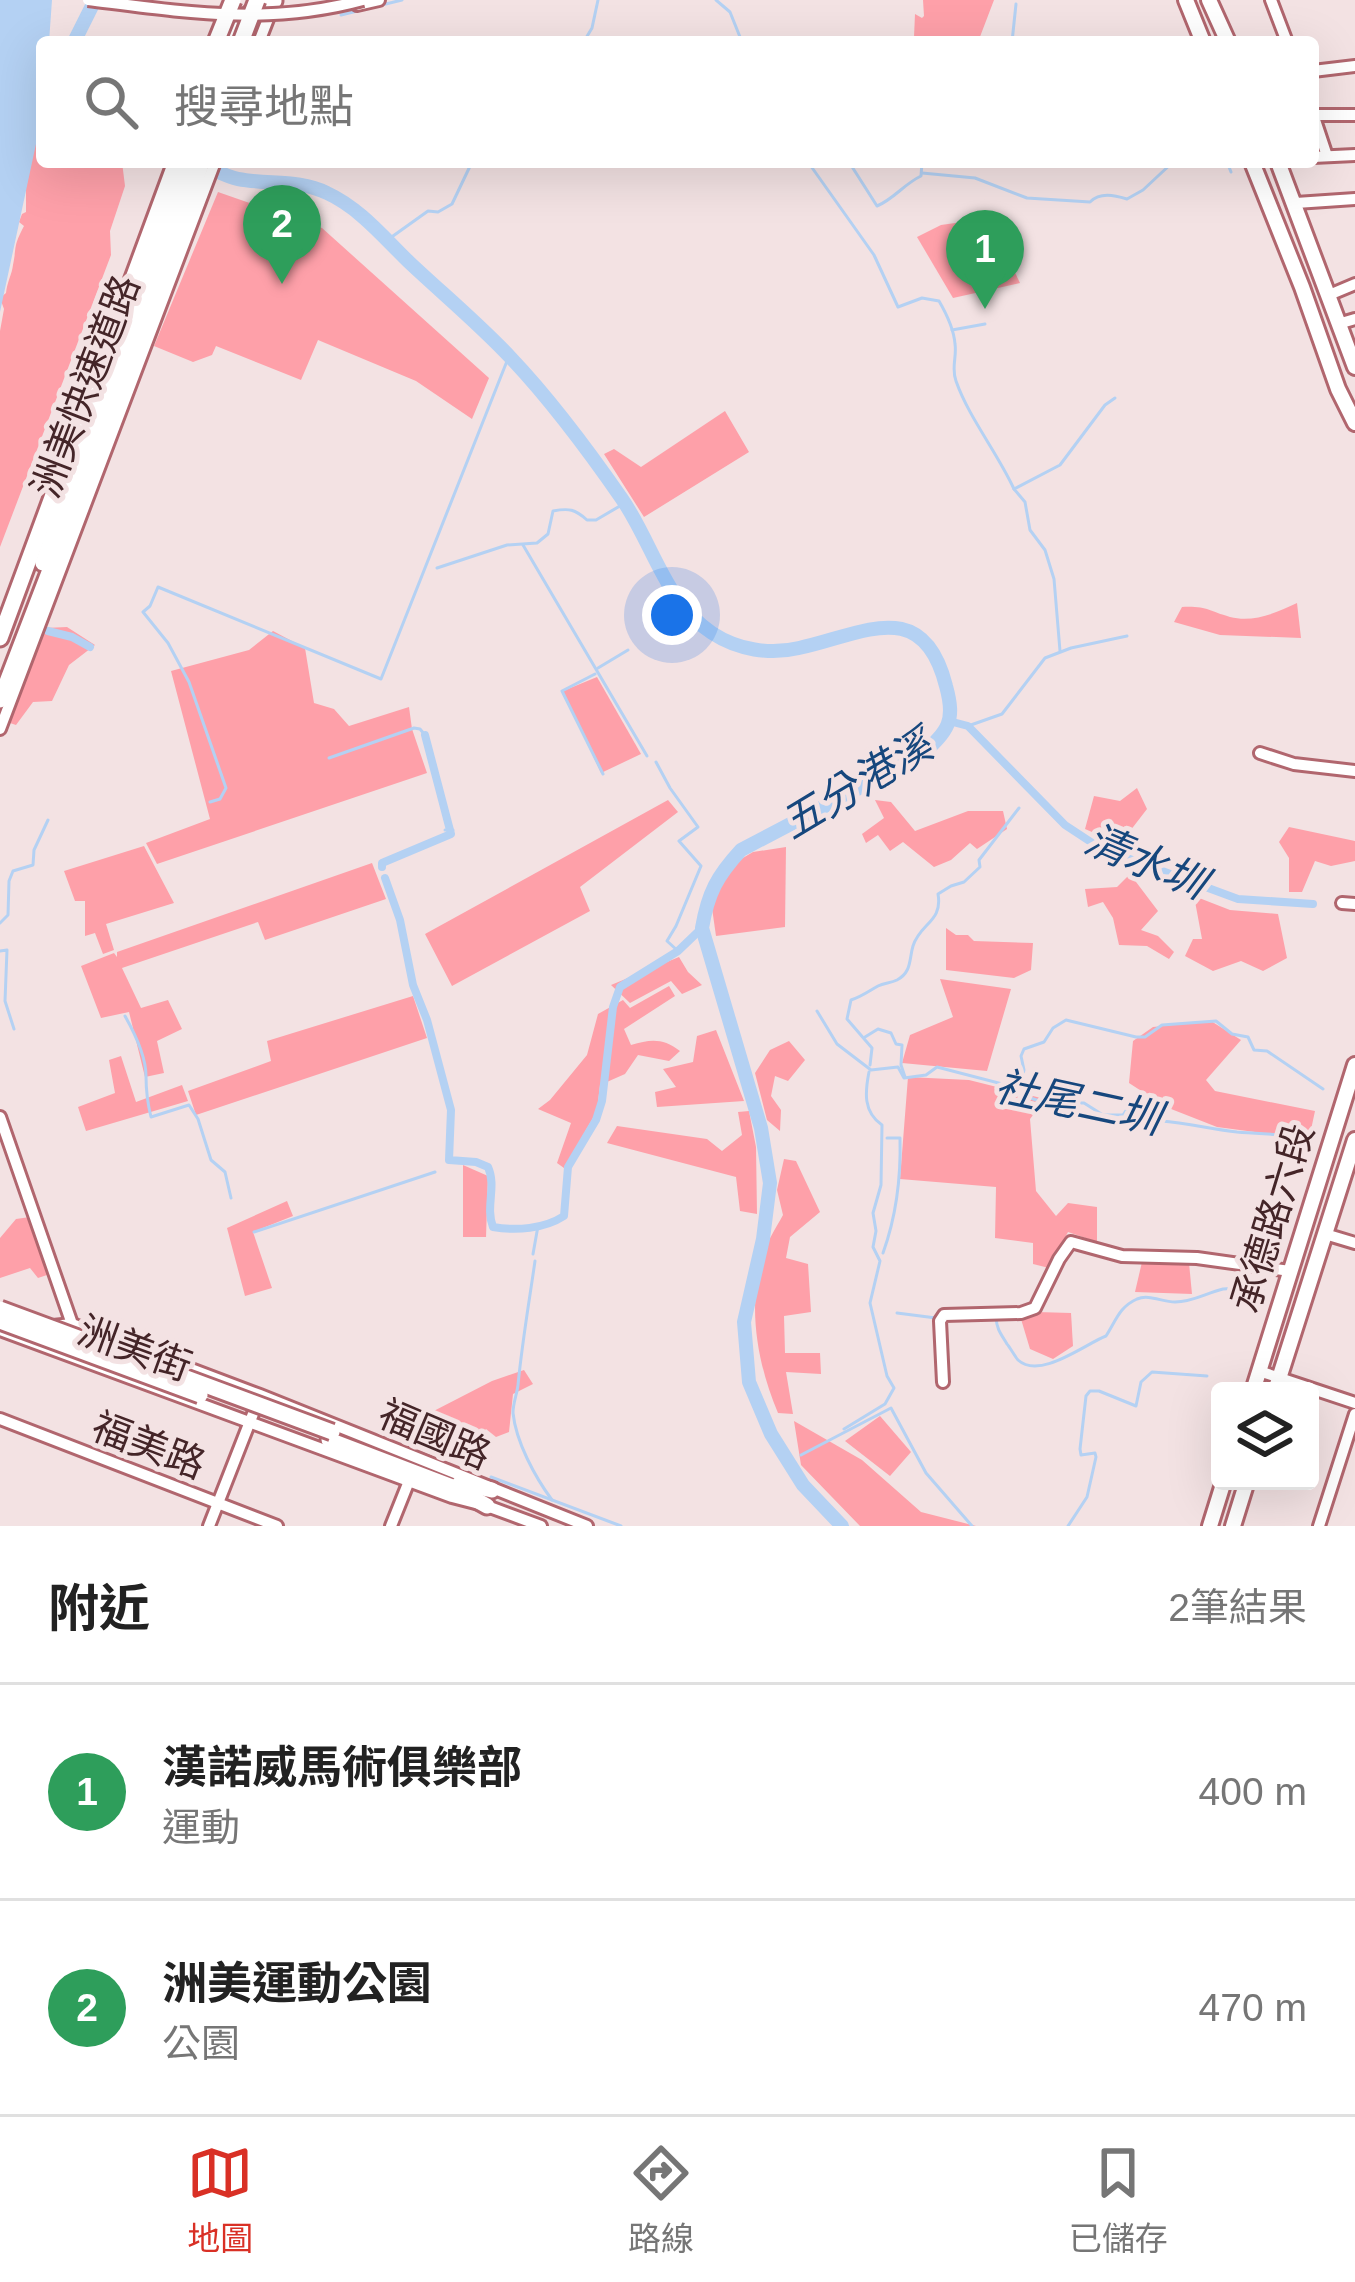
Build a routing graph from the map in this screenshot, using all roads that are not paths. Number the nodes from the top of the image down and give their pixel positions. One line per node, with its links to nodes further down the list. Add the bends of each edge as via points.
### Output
1 (88, 0): 5 (street, bridge, via 243,17)
2 (132, 0): 4 (street, bridge, via 243,11)
3 (233, 0): 12 (highway, bridge)
4 (343, 0)
5 (364, 0)
6 (380, 0): 11 (street)
7 (1186, 0): 16 (main road)
8 (1209, 0): 17 (main road)
9 (1271, 0): 18 (street)
10 (271, 3): 11 (street); 13 (highway); 14 (highway, bridge); 15 (street)
11 (330, 4)
12 (218, 36)
13 (235, 36)
14 (246, 36)
15 (261, 36)
16 (1201, 36)
17 (1225, 36)
18 (1285, 36)
19 (1355, 66): 20 (street)
20 (1319, 69)
21 (1319, 115): 22 (street)
22 (1355, 115)
23 (1319, 131): 25 (street)
24 (1355, 155): 25 (street)
25 (1328, 156): 26 (street)
26 (1319, 157)
27 (174, 168): 44 (highway, 洲美快速道路)
28 (188, 168): 43 (highway)
29 (200, 168): 45 (highway, 洲美快速道路)
30 (213, 168): 47 (street)
31 (1254, 168): 41 (main road, via 1338,389)
32 (1281, 168): 34 (main road)
33 (1355, 199): 34 (street)
34 (1296, 203): 36 (main road)
35 (1355, 284): 36 (street)
36 (1329, 295): 38 (main road)
37 (1355, 319): 38 (street)
38 (1338, 325): 39 (main road)
39 (1352, 350): 40 (main road)
40 (1355, 367)
41 (1351, 402): 42 (main road)
42 (1355, 423)
43 (52, 533): 44 (highway); 45 (highway)
44 (2, 632)
45 (14, 664): 46 (highway, 洲美快速道路)
46 (0, 700)
47 (0, 729)
48 (1260, 754): 49 (street)
49 (1355, 771)
50 (1355, 1065): 55 (main road, 承德路六段)
51 (0, 1117): 57 (street, 洲美街)
52 (1355, 1140): 53 (main road, 承德路六段)
53 (1325, 1234): 54 (street); 62 (main road, 承德路六段)
54 (1355, 1243)
55 (1290, 1271): 58 (main road, 承德路六段); 59 (street, via 1122,1256 1071,1242 1035,1308 944,1315)
56 (0, 1318): 57 (street, 洲美街); 68 (street, 洲美街); 72 (highway, bridge)
57 (72, 1324): 63 (street, 洲美街)
58 (1259, 1371): 60 (main road, 承德路六段); 61 (street)
59 (943, 1382)
60 (1255, 1382)
61 (1273, 1382)
62 (1278, 1382)
63 (260, 1395): 68 (street); 72 (street, 福國路, via 461,1474)
64 (1319, 1395): 65 (street)
65 (1355, 1403)
66 (1355, 1414): 81 (street)
67 (0, 1419): 73 (street, 福美路)
68 (249, 1422): 69 (street, 福國路); 73 (street)
69 (409, 1481): 72 (street, 福國路, via 452,1497); 76 (street)
70 (1221, 1490): 79 (main road)
71 (1244, 1490): 80 (main road)
72 (489, 1498): 77 (street, 福國路); 78 (street, 福國路)
73 (218, 1503): 74 (street); 75 (street, 福美路)
74 (209, 1526)
75 (277, 1526)
76 (391, 1526)
77 (541, 1526)
78 (587, 1526)
79 (1210, 1526)
80 (1233, 1526)
81 (1319, 1526)

